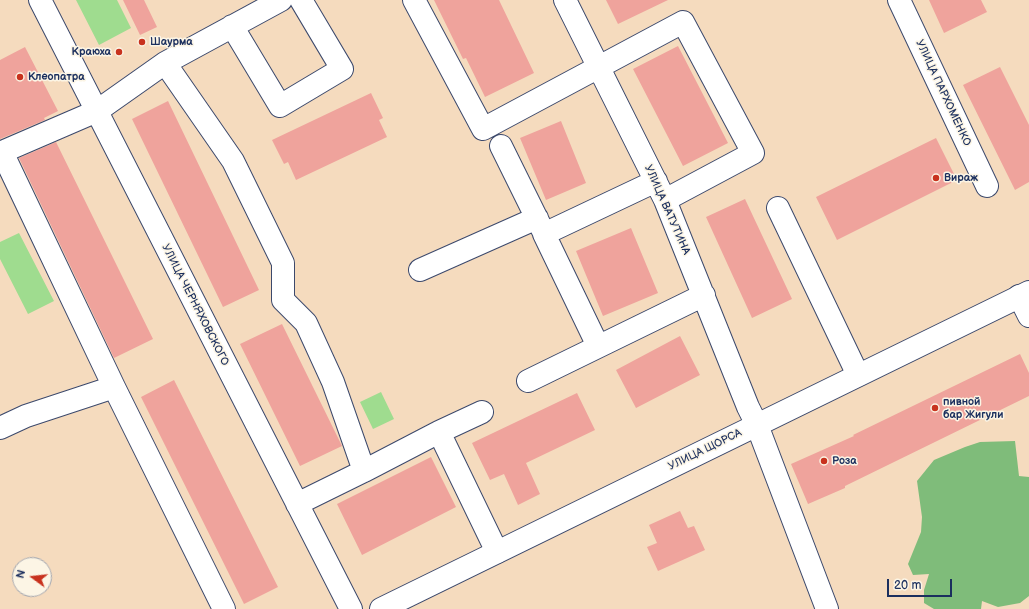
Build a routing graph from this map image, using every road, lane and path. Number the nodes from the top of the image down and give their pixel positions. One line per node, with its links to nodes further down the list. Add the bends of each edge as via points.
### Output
1 (40, 0): 10 (street, УЛИЦА ЧЕРНЯХОВСКОГО)
2 (281, 0): 7 (street)
3 (301, 0): 7 (street, via 342,69 280,106)
4 (414, 0): 9 (street, via 483,129)
5 (565, 0): 9 (street, УЛИЦА ВАТУТИНА)
6 (899, 0): 12 (street, УЛИЦА ПАРХОМЕНКО)
7 (232, 26): 8 (street)
8 (165, 63): 10 (street); 28 (street, via 233,161 283,263 283,300 306,323 333,382)
9 (598, 67): 13 (street, УЛИЦА ВАТУТИНА); 13 (street, via 682,22 753,153)
10 (97, 111): 23 (street, via 2,152); 29 (street, УЛИЦА ЧЕРНЯХОВСКОГО)
11 (501, 146): 15 (street)
12 (987, 186)
13 (660, 190): 15 (street); 18 (street, УЛИЦА ВАТУТИНА)
14 (778, 208): 21 (street)
15 (540, 226): 16 (street); 20 (street)
16 (420, 270)
17 (1024, 294): 19 (street); 21 (street, УЛИЦА ЩОРСА)
18 (704, 295): 20 (street); 25 (street, УЛИЦА ВАТУТИНА)
19 (1029, 316)
20 (598, 346): 22 (street)
21 (858, 375): 25 (street, УЛИЦА ЩОРСА)
22 (528, 381)
23 (114, 387): 26 (street, via 26,416); 31 (street)
24 (482, 412): 27 (street)
25 (757, 425): 30 (street, УЛИЦА ЩОРСА); 34 (street, УЛИЦА ВАТУТИНА)
26 (0, 428)
27 (439, 432): 28 (street); 30 (street)
28 (364, 471): 29 (street)
29 (297, 504): 32 (street, УЛИЦА ЧЕРНЯХОВСКОГО)
30 (497, 552): 33 (street, УЛИЦА ЩОРСА)
31 (224, 609)
32 (351, 609)
33 (381, 609)
34 (827, 609)

